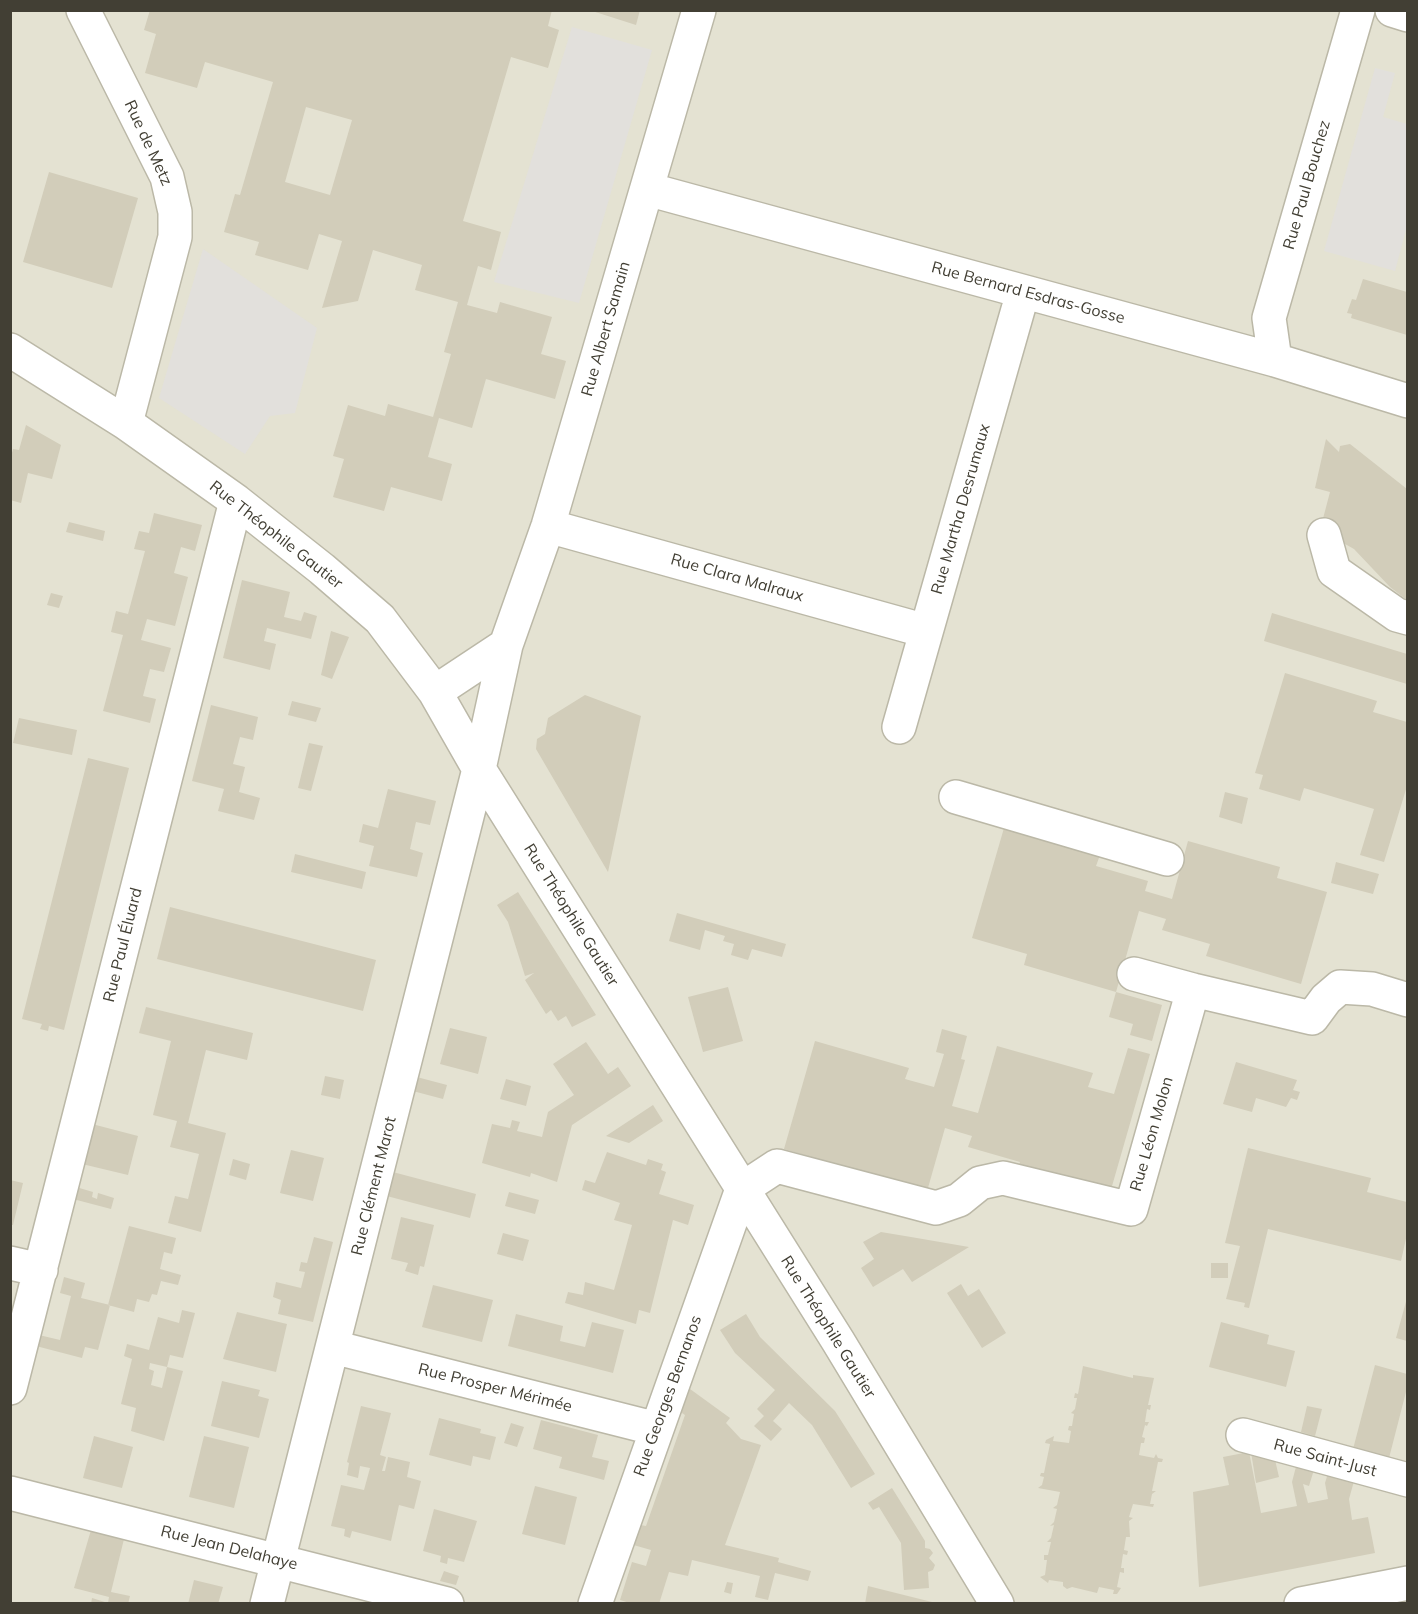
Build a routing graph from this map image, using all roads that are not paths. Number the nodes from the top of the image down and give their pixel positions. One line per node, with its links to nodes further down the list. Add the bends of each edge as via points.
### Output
1 (83, 10): 11 (street, Rue de Metz, via 167,177 174,212 175,237)
2 (699, 10): 6 (street, Rue Albert Samain)
3 (1358, 10): 9 (street, Rue Paul Bouchez, via 1269,318)
4 (1392, 10): 5 (street)
5 (1407, 15)
6 (647, 189): 7 (street, Rue Bernard Esdras-Gosse); 13 (street, Rue Albert Samain)
7 (1023, 292): 9 (street, Rue Bernard Esdras-Gosse); 16 (street, Rue Martha Desrumaux)
8 (10, 350): 11 (street, Rue Théophile Gautier)
9 (1275, 360): 10 (street, Rue Bernard Esdras-Gosse)
10 (1407, 401)
11 (126, 423): 12 (street, Rue Théophile Gautier)
12 (236, 501): 18 (street, Rue Théophile Gautier, via 380,619); 27 (street, Rue Paul Éluard)
13 (548, 526): 16 (street, Rue Clara Malraux); 17 (street, Rue Albert Samain)
14 (1324, 535): 15 (street, via 1334,571)
15 (1407, 618)
16 (926, 631): 19 (street, Rue Martha Desrumaux)
17 (506, 645): 18 (street); 20 (street, Rue Clément Marot)
18 (435, 692): 20 (street, Rue Théophile Gautier)
19 (899, 727)
20 (479, 769): 26 (street, Rue Théophile Gautier); 28 (street, Rue Clément Marot)
21 (956, 797): 22 (street)
22 (1167, 859)
23 (1134, 974): 24 (street)
24 (1193, 990): 25 (street, via 1312,1018 1340,987 1372,989); 26 (street, Rue Léon Molon, via 1131,1209 1003,1178 980,1183 959,1200 936,1208 777,1166)
25 (1407, 1000)
26 (742, 1189): 30 (street, Rue Georges Bernanos); 39 (street, Rue Théophile Gautier)
27 (26, 1267): 29 (street, Rue Paul Éluard)
28 (333, 1347): 30 (street, Rue Prosper Mérimée); 34 (street, Rue Clément Marot)
29 (10, 1388)
30 (657, 1429): 38 (street, Rue Georges Bernanos)
31 (1243, 1435): 32 (street, Rue Saint-Just)
32 (1407, 1480)
33 (10, 1492): 34 (street, Rue Jean Delahaye)
34 (278, 1561): 36 (street, Rue Clément Marot); 37 (street, Rue Jean Delahaye)
35 (1407, 1582): 40 (street)
36 (267, 1604)
37 (447, 1604)
38 (595, 1604)
39 (997, 1604)
40 (1301, 1604)

